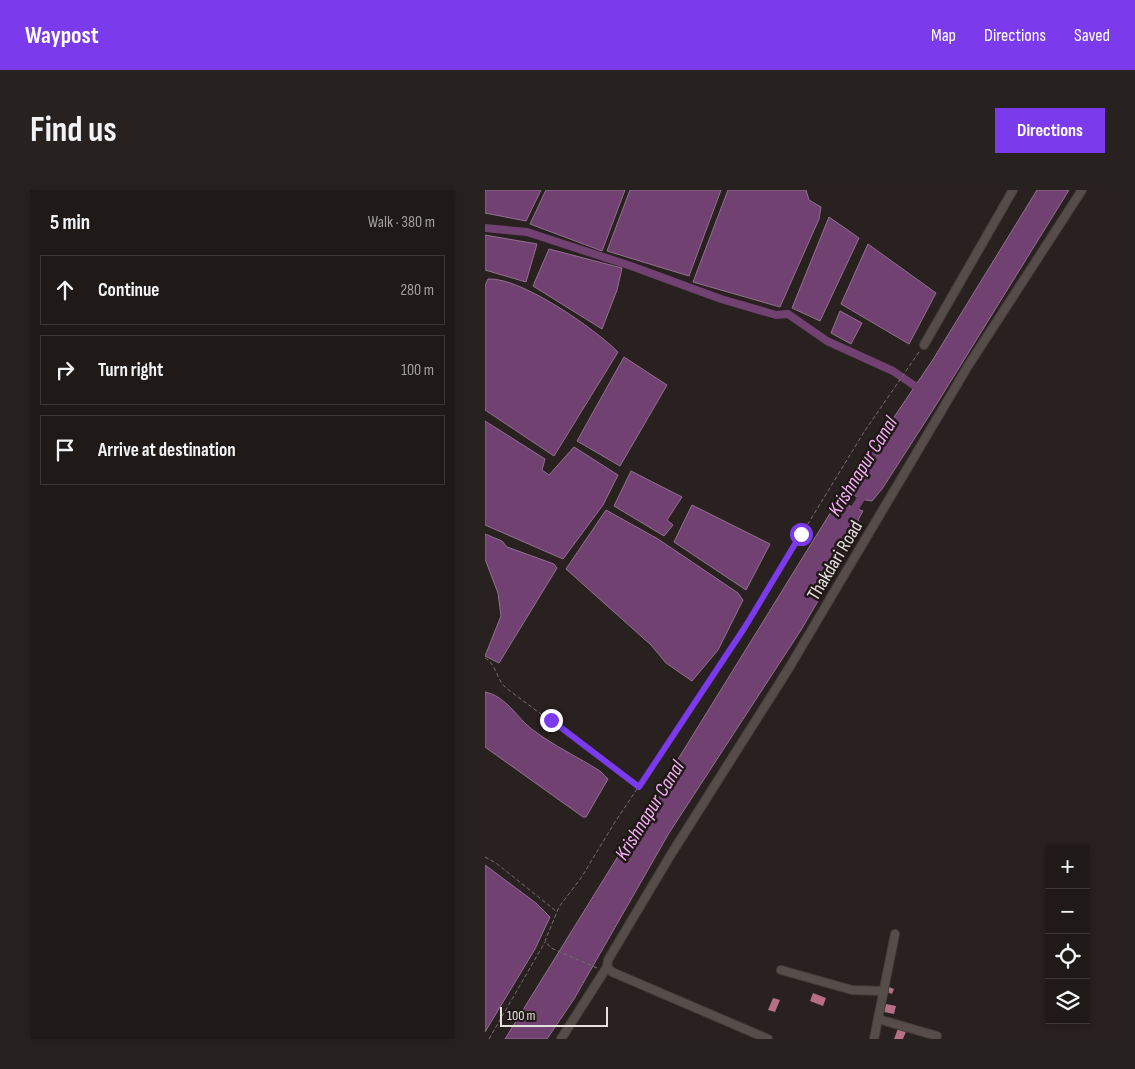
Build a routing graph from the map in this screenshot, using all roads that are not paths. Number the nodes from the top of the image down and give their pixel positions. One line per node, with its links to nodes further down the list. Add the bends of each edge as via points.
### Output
1 (1013, 190): 3 (street)
2 (1082, 190): 5 (street, Thakdari Road, via 968,366 789,668 615,947)
3 (924, 345)
4 (895, 934): 7 (street)
5 (607, 967): 10 (street, Thakdari Road); 11 (street, via 612,972)
6 (781, 970): 7 (street, via 852,990)
7 (884, 992): 8 (street)
8 (878, 1019): 9 (street); 12 (street)
9 (937, 1036)
10 (561, 1039)
11 (768, 1039)
12 (874, 1039)

